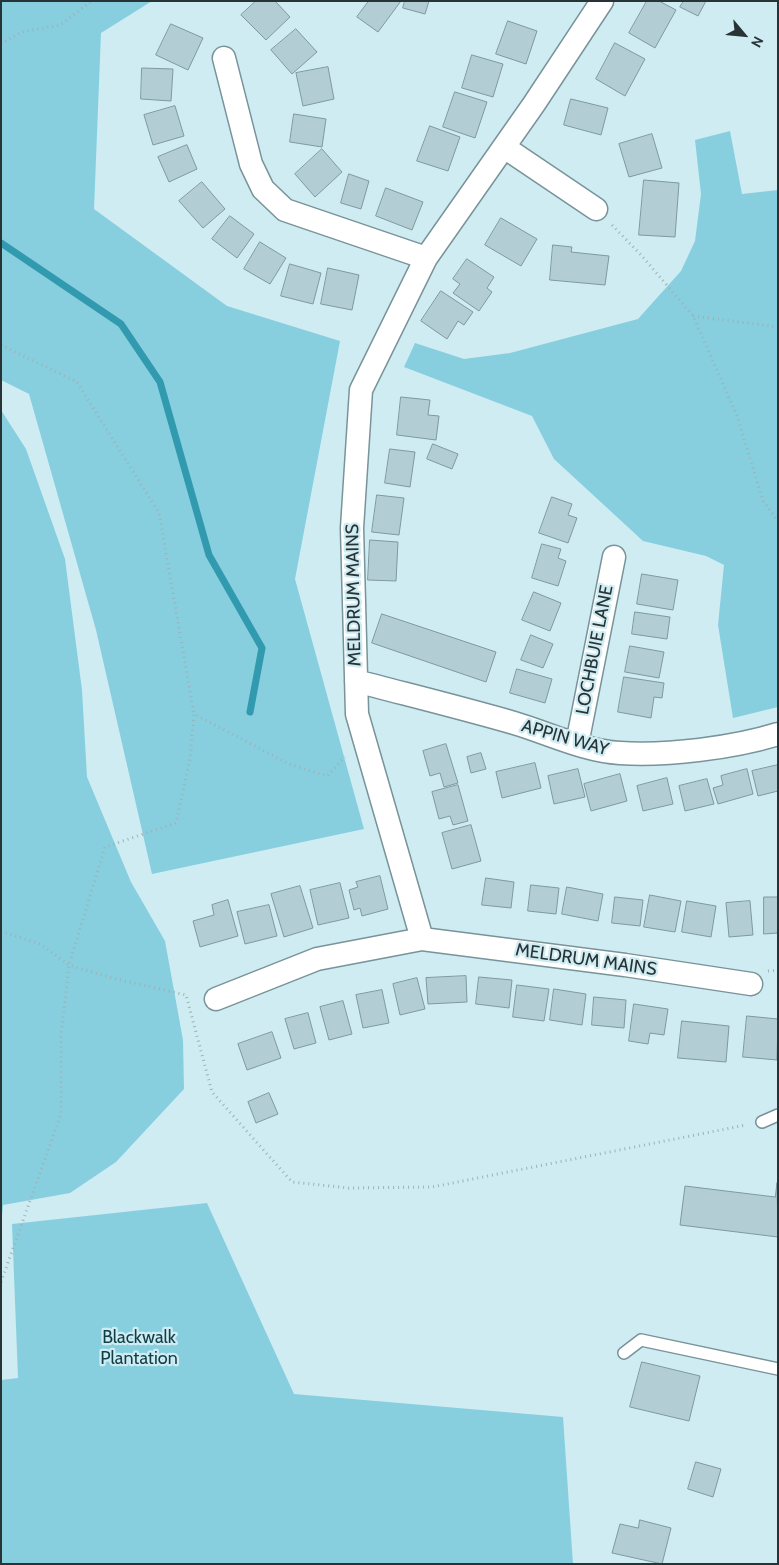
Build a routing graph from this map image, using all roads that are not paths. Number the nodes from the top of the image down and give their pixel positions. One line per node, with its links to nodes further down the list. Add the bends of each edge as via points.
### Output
1 (602, 1): 3 (street, MELDRUM MAINS)
2 (224, 58): 5 (street, via 251,164 263,190 285,210)
3 (504, 147): 4 (street); 5 (street, MELDRUM MAINS)
4 (596, 209)
5 (426, 258): 7 (street, MELDRUM MAINS, via 361,390 352,528)
6 (614, 557): 9 (street, LOCHBUIE LANE)
7 (356, 681): 9 (street, APPIN WAY, via 514,723); 10 (street, MELDRUM MAINS, via 357,714)
8 (778, 734): 9 (street, APPIN WAY, via 675,752 619,753)
9 (577, 744)
10 (422, 939): 11 (street, MELDRUM MAINS, via 625,964); 12 (street, MELDRUM MAINS, via 318,960)
11 (751, 984)
12 (216, 999)
13 (778, 1115): 14 (lane)
14 (762, 1122)
15 (624, 1353): 16 (lane, via 641,1340)
16 (778, 1369)

